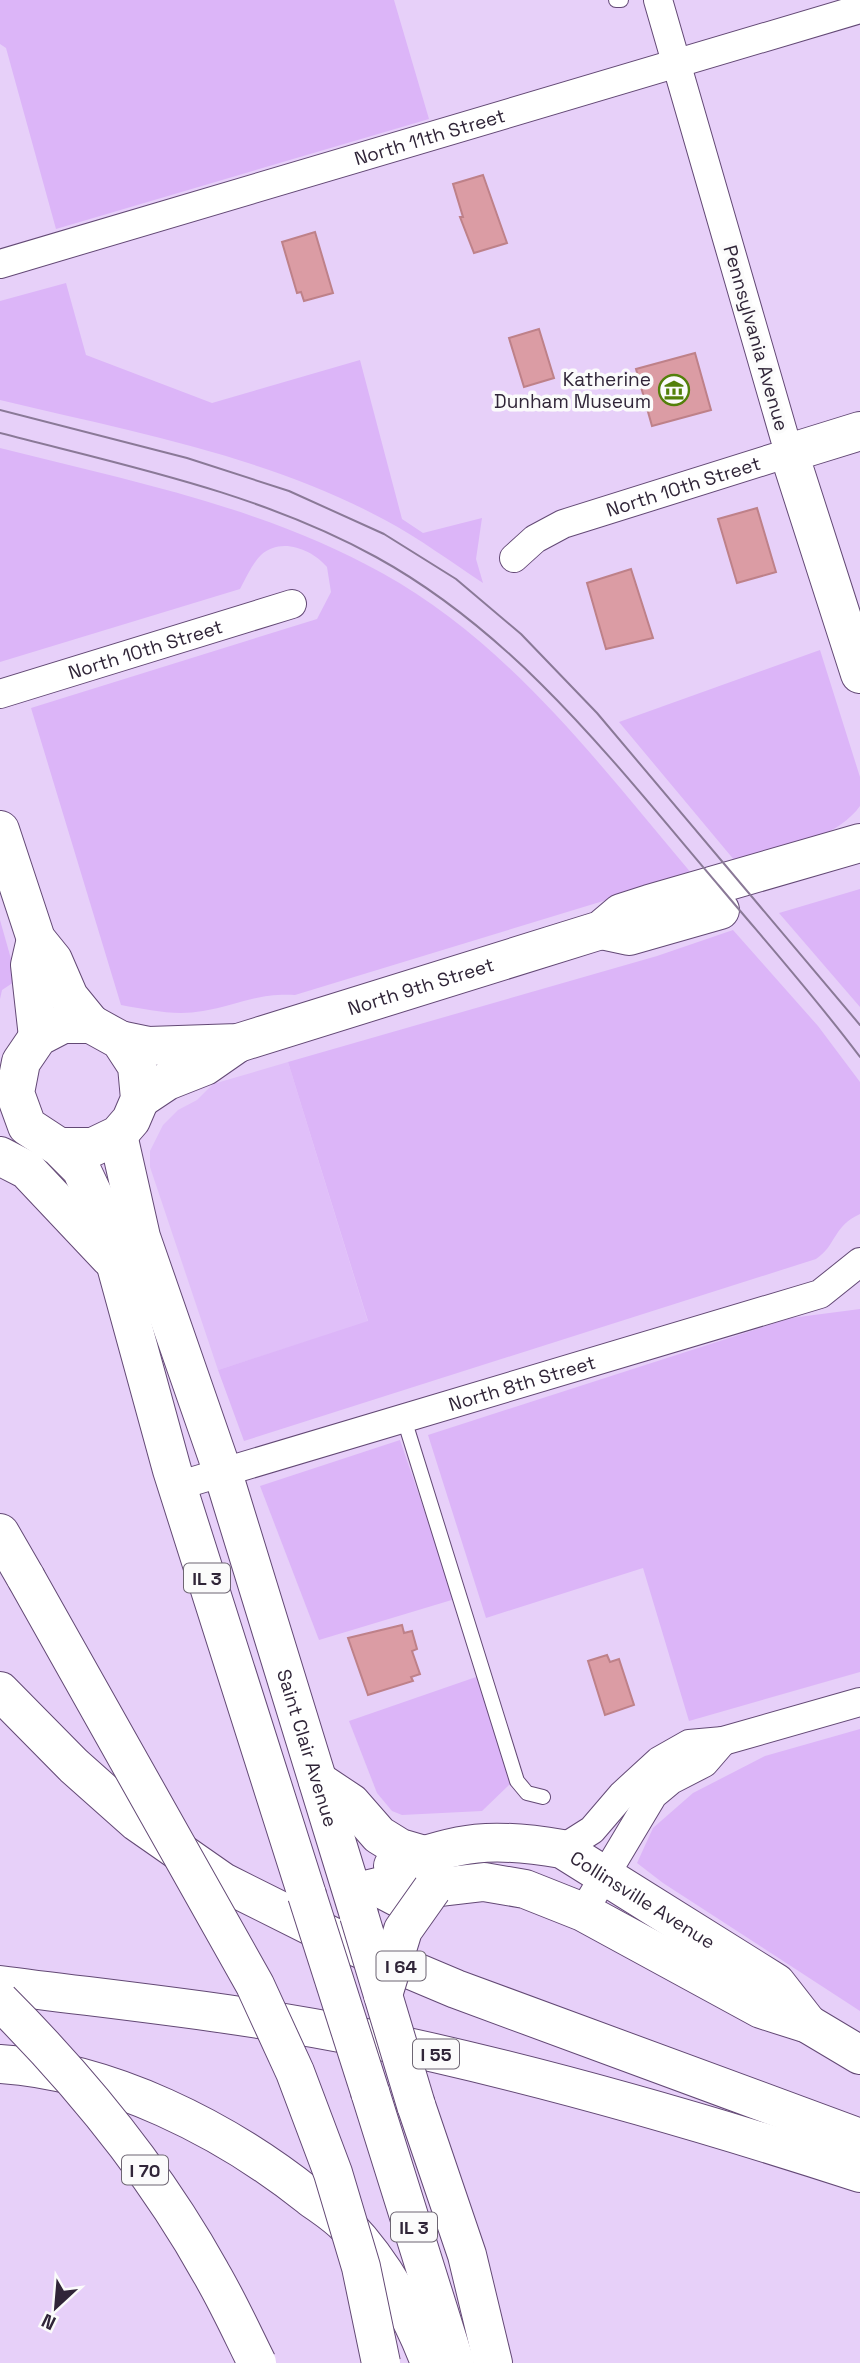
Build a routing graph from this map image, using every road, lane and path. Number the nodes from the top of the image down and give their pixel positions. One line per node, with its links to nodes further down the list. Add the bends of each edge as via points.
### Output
1 (658, 0): 3 (street, Pennsylvania Avenue)
2 (860, 9): 3 (street, North 11th Street)
3 (677, 63): 4 (street, North 11th Street); 6 (street, Pennsylvania Avenue)
4 (0, 264)
5 (860, 431): 6 (main road, North 10th Street)
6 (789, 453): 7 (street, North 10th Street, via 563,524 535,539); 9 (main road, Pennsylvania Avenue)
7 (514, 558)
8 (292, 604): 10 (street, North 10th Street)
9 (860, 674)
10 (0, 694)
11 (0, 830): 15 (main road)
12 (860, 843): 14 (main road, North 9th Street, via 621,913)
13 (860, 871): 14 (main road, North 9th Street, via 629,936)
14 (601, 929): 17 (main road, North 9th Street)
15 (36, 939): 16 (main road, via 53,960 69,997); 18 (main road)
16 (106, 1032): 17 (main road, North 9th Street, via 149,1046); 18 (main road, via 63,1024); 19 (main road, via 136,1066)
17 (238, 1043): 19 (main road, North 9th Street, via 205,1066 167,1081)
18 (20, 1058): 20 (main road)
19 (140, 1099): 21 (main road)
20 (14, 1121): 22 (main road)
21 (118, 1135): 22 (main road, via 93,1147); 27 (main road, Saint Clair Avenue, via 141,1237)
22 (59, 1147): 24 (main road, Saint Clair Avenue / IL 3, via 81,1169 96,1200)
23 (0, 1156): 24 (main road, via 27,1170)
24 (112, 1260): 28 (main road, Saint Clair Avenue / IL 3)
25 (860, 1262): 26 (street, North 8th Street, via 820,1294)
26 (404, 1419): 27 (street, North 8th Street); 34 (lane, via 517,1781 527,1793)
27 (223, 1473): 28 (street, North 8th Street); 33 (main road, Saint Clair Avenue)
28 (177, 1486): 38 (main road, Saint Clair Avenue / IL 3, via 285,1815)
29 (0, 1533): 49 (main road, bridge, via 255,1985 333,2173 361,2267)
30 (0, 1691): 46 (main road, I 64, via 137,1822 222,1882 335,1938 456,1989)
31 (860, 1702): 32 (street)
32 (723, 1741): 35 (street, via 689,1744 659,1760 592,1830); 37 (street, via 704,1763 653,1795)
33 (318, 1781): 36 (main road); 38 (main road, Saint Clair Avenue)
34 (543, 1797)
35 (562, 1849): 36 (main road, Collinsville Avenue, via 472,1842); 37 (main road, Collinsville Avenue)
36 (428, 1872): 38 (main road, Collinsville Avenue, via 399,1898); 39 (main road, Collinsville Avenue, via 524,1889); 41 (main road, bridge, via 403,1930)
37 (605, 1874): 39 (street); 43 (main road, Collinsville Avenue, via 776,1983)
38 (347, 1900): 41 (main road, Saint Clair Avenue, bridge); 51 (main road, Saint Clair Avenue / IL 3, bridge, via 330,1960)
39 (583, 1912): 43 (main road, Collinsville Avenue, via 761,2009)
40 (0, 1985): 47 (main road, I 55, via 223,2013 365,2038 556,2082 721,2128)
41 (383, 1995): 52 (main road, Saint Clair Avenue, bridge, via 467,2255)
42 (0, 2001): 48 (main road, I 70, bridge, via 60,2062 147,2172 211,2272)
43 (808, 2024): 44 (main road, Collinsville Avenue)
44 (860, 2055)
45 (0, 2064): 50 (main road, via 92,2082 154,2103 218,2134 282,2174 348,2227 390,2284)
46 (860, 2138)
47 (860, 2174)
48 (257, 2363)
49 (382, 2363)
50 (430, 2363)
51 (455, 2363)
52 (493, 2363)

